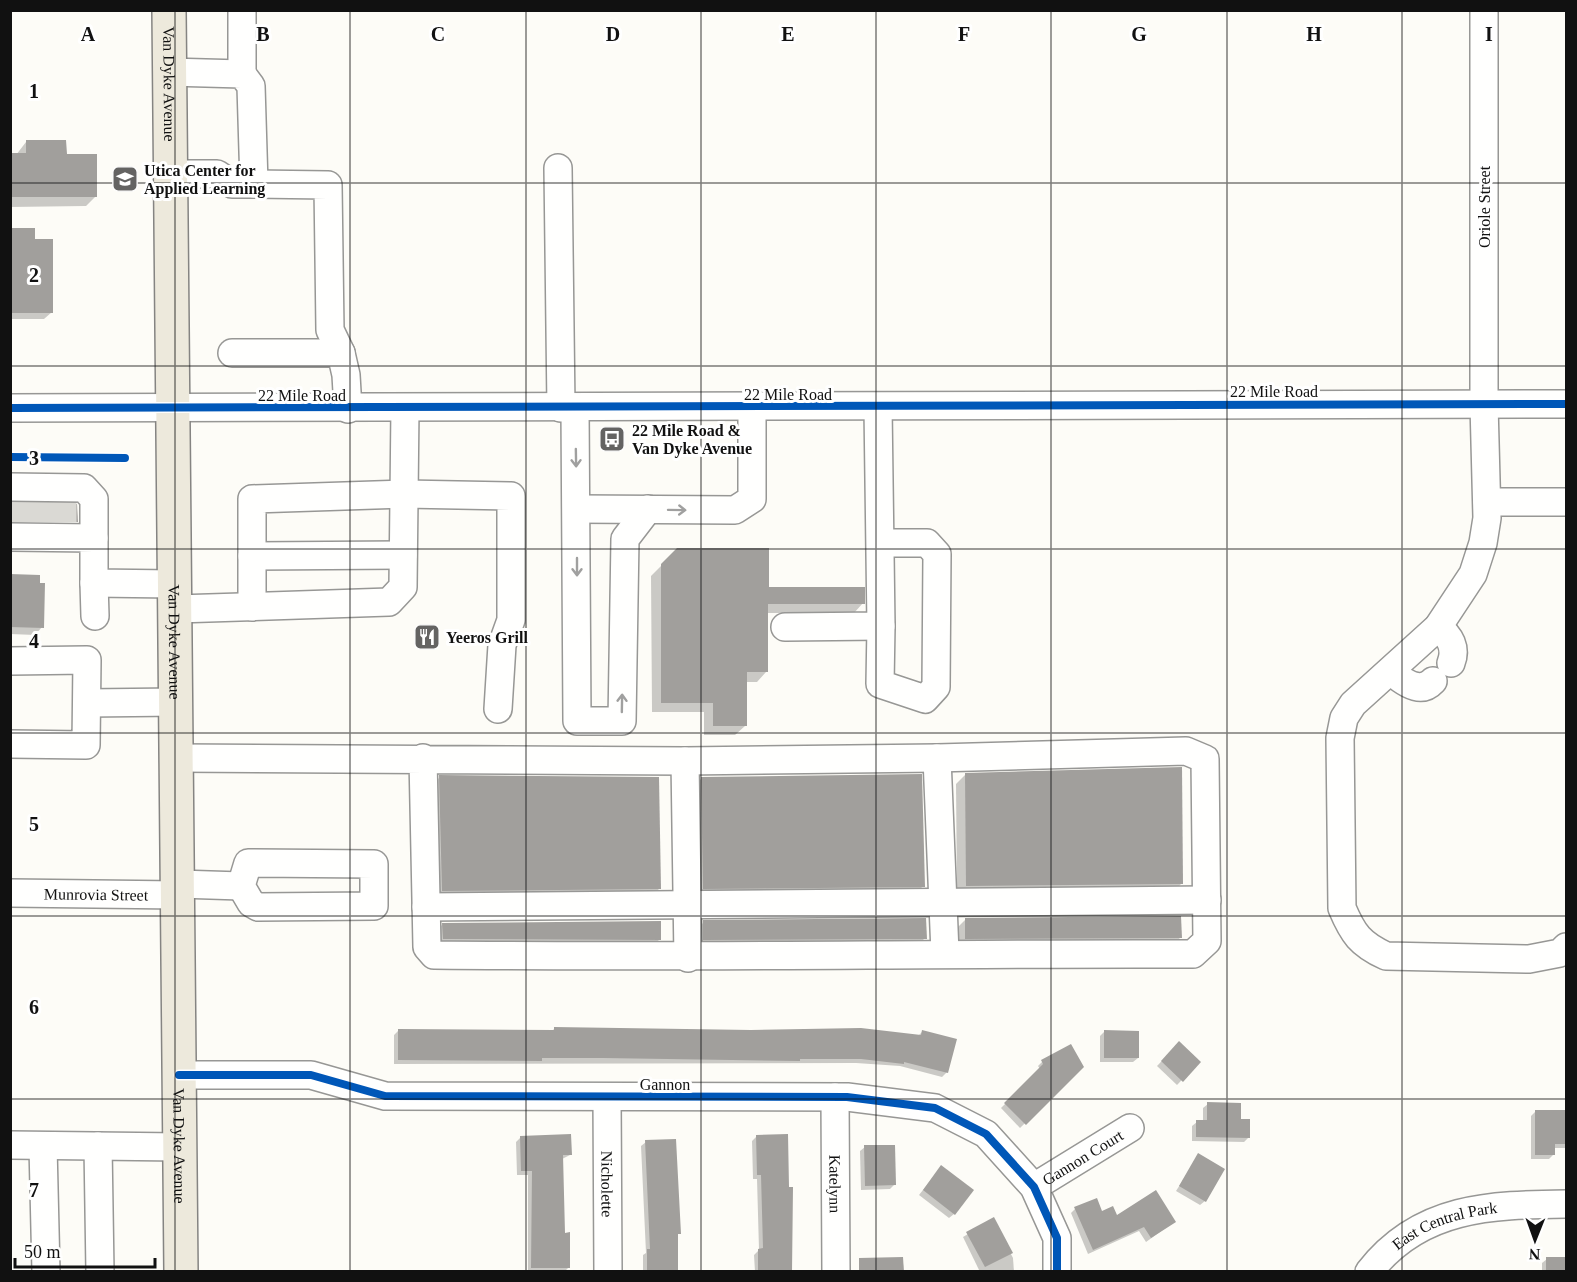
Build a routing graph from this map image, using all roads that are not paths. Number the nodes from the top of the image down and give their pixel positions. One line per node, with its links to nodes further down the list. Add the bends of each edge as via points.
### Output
1 (170, 10): 4 (main road, Van Dyke Avenue)
2 (242, 10): 5 (street)
3 (1484, 10): 11 (street, Oriole Street)
4 (169, 72): 5 (street); 7 (main road, Van Dyke Avenue)
5 (242, 74): 8 (street, via 251,86)
6 (558, 168): 16 (street)
7 (170, 174): 8 (street, via 217,174 232,184); 18 (main road, Van Dyke Avenue)
8 (254, 184): 9 (street, via 328,185 330,330)
9 (341, 352): 10 (street); 19 (street)
10 (232, 353)
11 (1484, 404): 12 (street, 22 Mile Road); 13 (street, 22 Mile Road); 21 (street, Oriole Street)
12 (1566, 404)
13 (878, 407): 17 (street, 22 Mile Road); 27 (street)
14 (10, 408): 18 (street, 22 Mile Road)
15 (405, 408): 16 (street, 22 Mile Road); 19 (street, 22 Mile Road); 20 (street)
16 (568, 408): 17 (street, 22 Mile Road); 23 (street, one-way to 23)
17 (752, 408): 24 (street, one-way to 17, via 735,510 752,499)
18 (173, 409): 19 (street, 22 Mile Road); 31 (main road, Van Dyke Avenue)
19 (348, 409)
20 (405, 494): 28 (street); 29 (street, via 252,499); 41 (street, via 511,496 510,621 502,645)
21 (1487, 502): 22 (street); 36 (street, Oriole Street, via 1483,543 1473,574)
22 (1566, 502)
23 (577, 509): 24 (street); 24 (street, one-way to 24, via 577,721 622,721 625,539)
24 (648, 509)
25 (35, 512): 26 (street); 26 (street, via 84,488 94,499)
26 (94, 538): 30 (street)
27 (882, 543): 34 (street); 34 (street, via 927,543 937,554 936,687 925,699 880,684)
28 (403, 555): 29 (street); 32 (street, via 403,588 389,602)
29 (252, 556): 32 (street)
30 (94, 583): 31 (street); 33 (street)
31 (175, 596): 32 (street); 39 (main road, Van Dyke Avenue)
32 (252, 607)
33 (95, 616)
34 (881, 626): 35 (street)
35 (785, 627)
36 (1438, 627): 38 (street, Oriole Street); 38 (street, via 1448,635 1454,655 1429,685 1405,684)
37 (10, 661): 40 (street, via 87,660)
38 (1391, 671): 54 (street, Oriole Street, via 1353,704 1344,718 1340,738 1342,908 1350,927 1366,947 1386,956 1529,959 1560,953)
39 (178, 702): 40 (street); 43 (main road, Van Dyke Avenue)
40 (87, 703): 42 (street, via 86,746)
41 (498, 709)
42 (10, 744)
43 (178, 758): 44 (street); 48 (main road, Van Dyke Avenue)
44 (423, 758): 46 (street); 53 (street)
45 (937, 758): 46 (street); 50 (street, via 1186,751 1205,759); 51 (street)
46 (685, 761): 52 (street)
47 (241, 886): 48 (street, Munrovia Street)
48 (179, 890): 49 (street, Munrovia Street); 57 (main road, Van Dyke Avenue)
49 (10, 893)
50 (1207, 900): 51 (street); 55 (street, via 1207,941 1194,954)
51 (943, 903): 52 (street); 55 (street)
52 (688, 906): 53 (street); 56 (street)
53 (426, 907): 56 (street, via 427,947 434,956)
54 (1566, 947)
55 (945, 954): 56 (street)
56 (688, 958)
57 (179, 1075): 58 (street, Gannon, via 311,1075 385,1096); 64 (main road, Van Dyke Avenue)
58 (607, 1097): 59 (street, Gannon); 70 (street, Nicholette)
59 (835, 1097): 65 (street, Gannon, via 935,1108 986,1134); 71 (street, Katelynn)
60 (1130, 1128): 65 (street, Gannon Court)
61 (10, 1145): 62 (street)
62 (43, 1146): 63 (street); 67 (street)
63 (98, 1146): 64 (street); 68 (street)
64 (180, 1147): 69 (main road, Van Dyke Avenue)
65 (1034, 1187): 72 (street, Gannon, via 1057,1238)
66 (1566, 1204): 73 (street, East Central Park, via 1468,1209 1416,1230 1379,1258)
67 (46, 1272)
68 (100, 1272)
69 (181, 1272)
70 (608, 1272)
71 (836, 1272)
72 (1057, 1272)
73 (1369, 1272)

